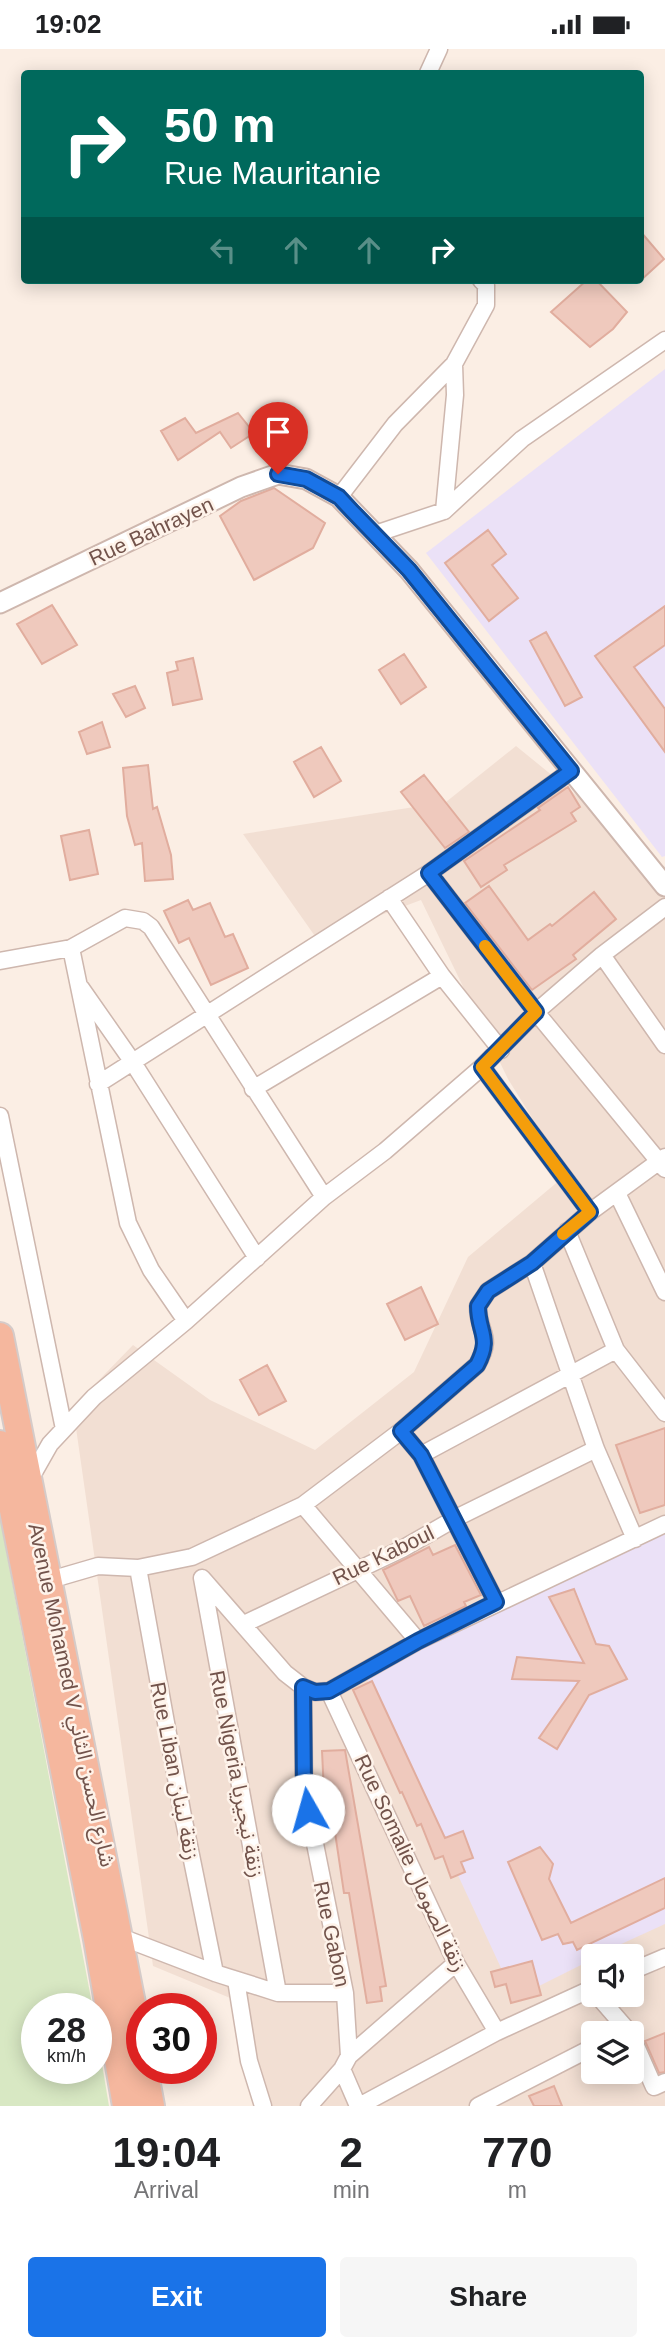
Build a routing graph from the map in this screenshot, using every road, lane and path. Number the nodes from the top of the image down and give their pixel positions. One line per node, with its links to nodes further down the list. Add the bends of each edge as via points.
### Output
1 (439, 49): 2 (street)
2 (429, 70)
3 (485, 284): 5 (street, via 486,305)
4 (665, 340): 7 (street, via 522,439)
5 (454, 364): 6 (street, via 395,424); 7 (street)
6 (339, 497): 8 (street, Rue Bahrayen); 9 (street, Rue Bahrayen, via 306,479 278,474 241,487)
7 (444, 511): 8 (street)
8 (375, 534): 10 (street, Rue Bahrayen)
9 (0, 603)
10 (571, 771): 11 (street); 12 (street, Rue Bahrayen)
11 (429, 873): 13 (street); 20 (street)
12 (665, 886)
13 (389, 898): 18 (street); 21 (street)
14 (665, 907): 16 (street)
15 (71, 948): 17 (street); 19 (street); 21 (street, via 125,918 143,921)
16 (602, 955): 20 (street); 22 (street)
17 (0, 961)
18 (442, 976): 23 (street); 27 (street)
19 (78, 982): 24 (street); 26 (street)
20 (536, 1012): 23 (street); 29 (street)
21 (205, 1016): 24 (street); 27 (street)
22 (665, 1045)
23 (501, 1049): 25 (street)
24 (132, 1061): 26 (street); 34 (street)
25 (482, 1067): 31 (street); 32 (street)
26 (99, 1084): 37 (street, via 128,1223 151,1270)
27 (253, 1089): 31 (street)
28 (0, 1116): 42 (street)
29 (663, 1163): 30 (street)
30 (617, 1193): 32 (street); 36 (street)
31 (324, 1197): 34 (street)
32 (590, 1212): 33 (street)
33 (567, 1231): 35 (street); 39 (street)
34 (257, 1258): 37 (street)
35 (532, 1263): 40 (street); 43 (street, via 480,1299 478,1315 486,1338 477,1365)
36 (665, 1292)
37 (186, 1321): 42 (street, via 94,1397)
38 (0, 1336): 47 (highway, Avenue Mohamed V شارع الحسن الثاني)
39 (616, 1350): 40 (street); 41 (street)
40 (570, 1377): 45 (street); 46 (street)
41 (665, 1413)
42 (64, 1429): 47 (street)
43 (401, 1431): 46 (street); 48 (street)
44 (0, 1444): 80 (highway, Avenue Mohamed V شارع الحسن الثاني)
45 (596, 1449): 49 (street, Rue Kaboul); 51 (street)
46 (421, 1455): 49 (street)
47 (28, 1483): 56 (highway, Avenue Mohamed V شارع الحسن الثاني)
48 (303, 1505): 52 (street); 54 (street)
49 (456, 1518): 54 (street, Rue Kaboul, via 402,1549); 57 (street)
50 (665, 1524): 51 (street)
51 (635, 1539): 57 (street)
52 (192, 1557): 53 (street); 55 (street, Rue Nigeria زنقة نيجيريا)
53 (138, 1568): 56 (street, via 98,1566); 66 (street, Rue Liban زنقة لبنان)
54 (354, 1569): 58 (street, Rue Kaboul); 59 (street)
55 (202, 1578): 58 (street); 69 (street, Rue Nigeria زنقة نيجيريا)
56 (50, 1580): 62 (highway, Avenue Mohamed V شارع الحسن الثاني)
57 (496, 1602): 59 (street)
58 (244, 1624): 60 (street, via 285,1673)
59 (418, 1641): 61 (street)
60 (303, 1687): 61 (street); 70 (street, Rue Gabon, via 304,1789)
61 (329, 1691): 64 (street, Rue Somalie زنقة الصومال)
62 (121, 1937): 66 (street); 68 (highway, Avenue Mohamed V شارع الحسن الثاني)
63 (665, 1957): 65 (street)
64 (456, 1963): 74 (street, Rue Somalie زنقة الصومال); 76 (street)
65 (644, 1966)
66 (215, 1973): 67 (street)
67 (236, 1980): 69 (street); 82 (street, via 249,2061)
68 (131, 1993)
69 (278, 1993): 70 (street)
70 (345, 1993): 76 (street, Rue Gabon)
71 (581, 1996): 74 (street)
72 (606, 2007): 73 (street)
73 (618, 2021)
74 (497, 2032): 84 (street)
75 (581, 2053): 85 (street)
76 (346, 2062): 83 (street); 84 (street, Rue Gabon)
77 (644, 2066): 78 (street, via 654,2087)
78 (665, 2082)
79 (147, 2084): 81 (highway)
80 (126, 2106)
81 (151, 2106)
82 (263, 2106)
83 (309, 2106)
84 (359, 2106)
85 (478, 2106)

